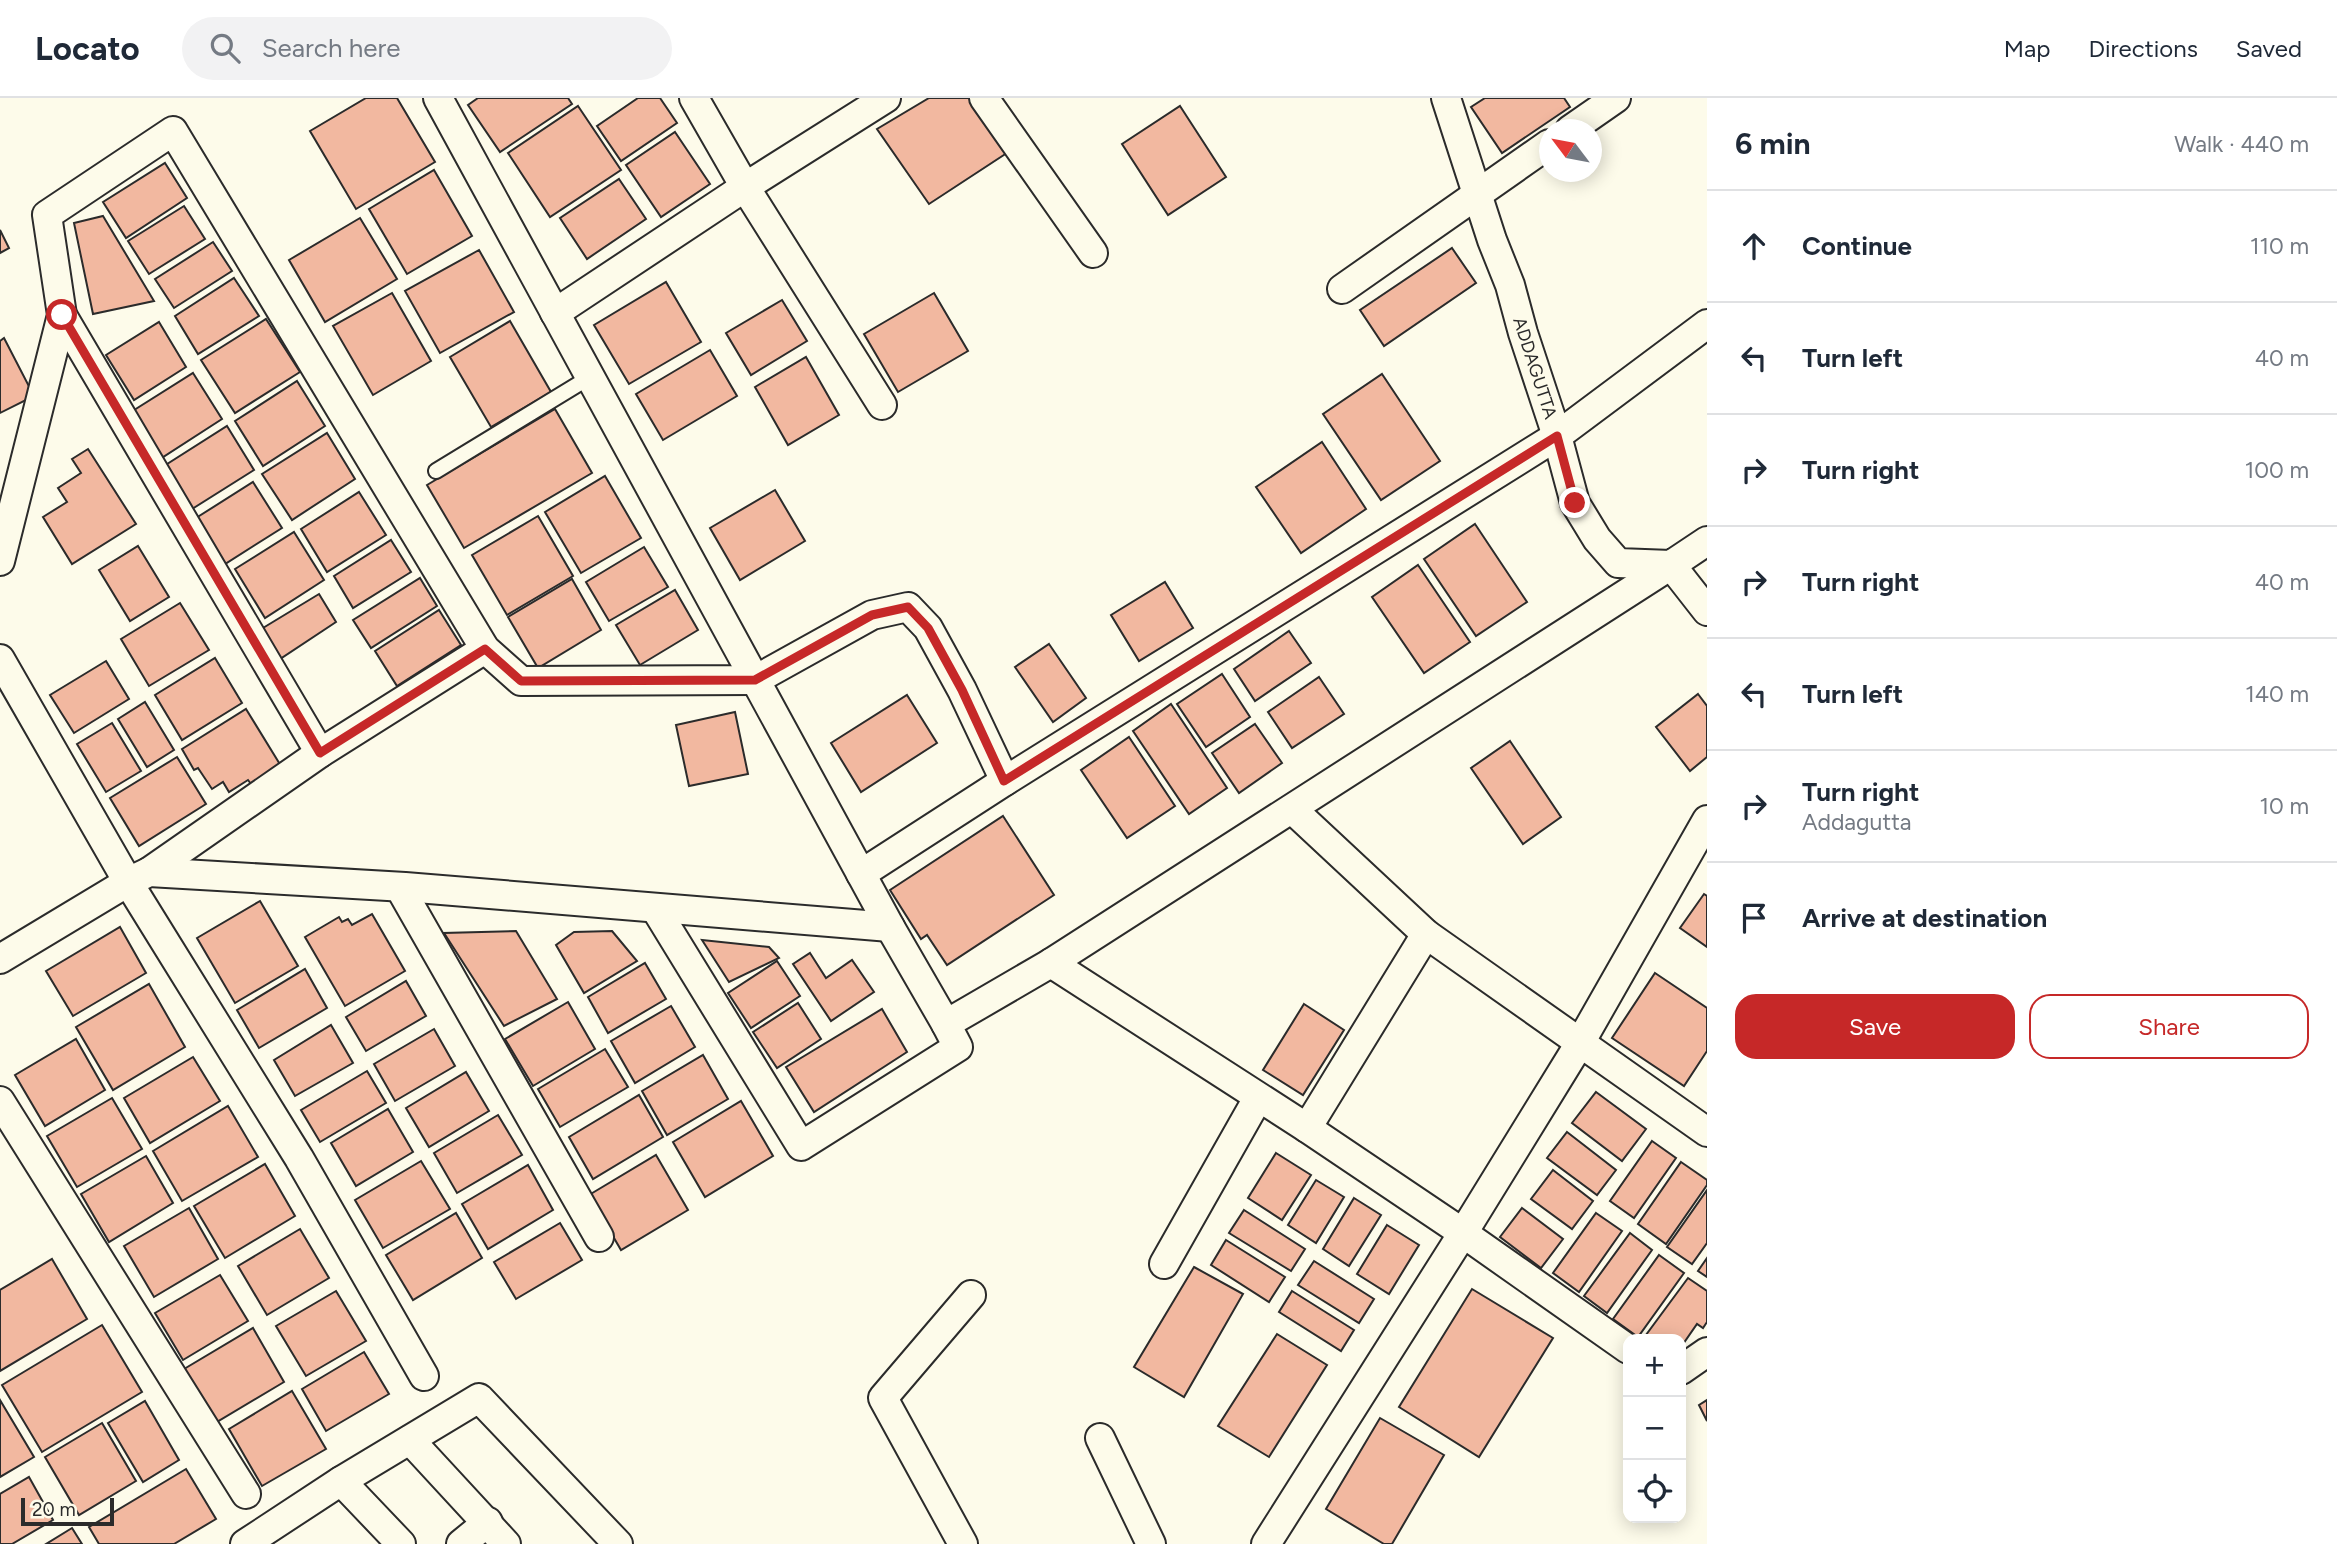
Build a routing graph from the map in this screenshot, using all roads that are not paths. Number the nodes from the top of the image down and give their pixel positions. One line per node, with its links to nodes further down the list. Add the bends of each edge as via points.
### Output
1 (438, 98): 13 (street)
2 (694, 98): 9 (street)
3 (886, 98): 9 (street)
4 (984, 98): 11 (street)
5 (1446, 98): 10 (street, ADDAGUTTA)
6 (1616, 98): 7 (street)
7 (1586, 119)
8 (1539, 151): 10 (street)
9 (745, 187): 13 (street); 17 (street)
10 (1477, 194): 12 (street); 18 (street, ADDAGUTTA)
11 (1093, 253)
12 (1342, 289)
13 (555, 313): 16 (street)
14 (62, 315): 21 (street); 24 (street, via 47,215 173,131); 27 (street)
15 (1707, 324): 18 (street)
16 (590, 377): 19 (lane); 26 (street)
17 (882, 405)
18 (1557, 436): 22 (street, ADDAGUTTA, via 1575,503 1618,563); 28 (street)
19 (436, 471)
20 (1707, 541): 22 (street)
21 (0, 561)
22 (1671, 565): 23 (street); 29 (street)
23 (1707, 611)
24 (485, 649): 26 (street, via 521,681); 27 (street)
25 (0, 659): 32 (street)
26 (755, 680): 28 (street, via 872,615 908,607 928,628); 31 (street)
27 (320, 753): 32 (street)
28 (1004, 781): 31 (street)
29 (1293, 809): 36 (street); 38 (street)
30 (1707, 820): 40 (street)
31 (861, 874): 35 (street)
32 (138, 877): 33 (street); 37 (street); 52 (street)
33 (400, 888): 34 (street); 46 (street)
34 (655, 908): 35 (street); 39 (street, via 801,1146 958,1047)
35 (890, 927): 39 (street)
36 (1426, 934): 40 (street); 43 (street)
37 (0, 958)
38 (1051, 963): 39 (street); 41 (street)
39 (946, 1024)
40 (1580, 1043): 44 (street); 45 (street)
41 (1258, 1098): 43 (street); 47 (street)
42 (0, 1101): 56 (street)
43 (1307, 1128): 45 (street)
44 (1707, 1132)
45 (1464, 1233): 49 (street); 65 (street)
46 (599, 1237)
47 (1164, 1264)
48 (971, 1295): 63 (street, via 883,1398)
49 (1623, 1345)
50 (1707, 1352): 51 (street)
51 (1686, 1367)
52 (424, 1376)
53 (1100, 1438): 64 (street)
54 (410, 1440): 55 (street); 57 (street); 62 (street, via 479,1398)
55 (341, 1481): 58 (street); 59 (street)
56 (246, 1494)
57 (488, 1522): 60 (street); 61 (street)
58 (257, 1541)
59 (401, 1544)
60 (461, 1544)
61 (506, 1544)
62 (618, 1544)
63 (963, 1544)
64 (1151, 1544)
65 (1266, 1544)

